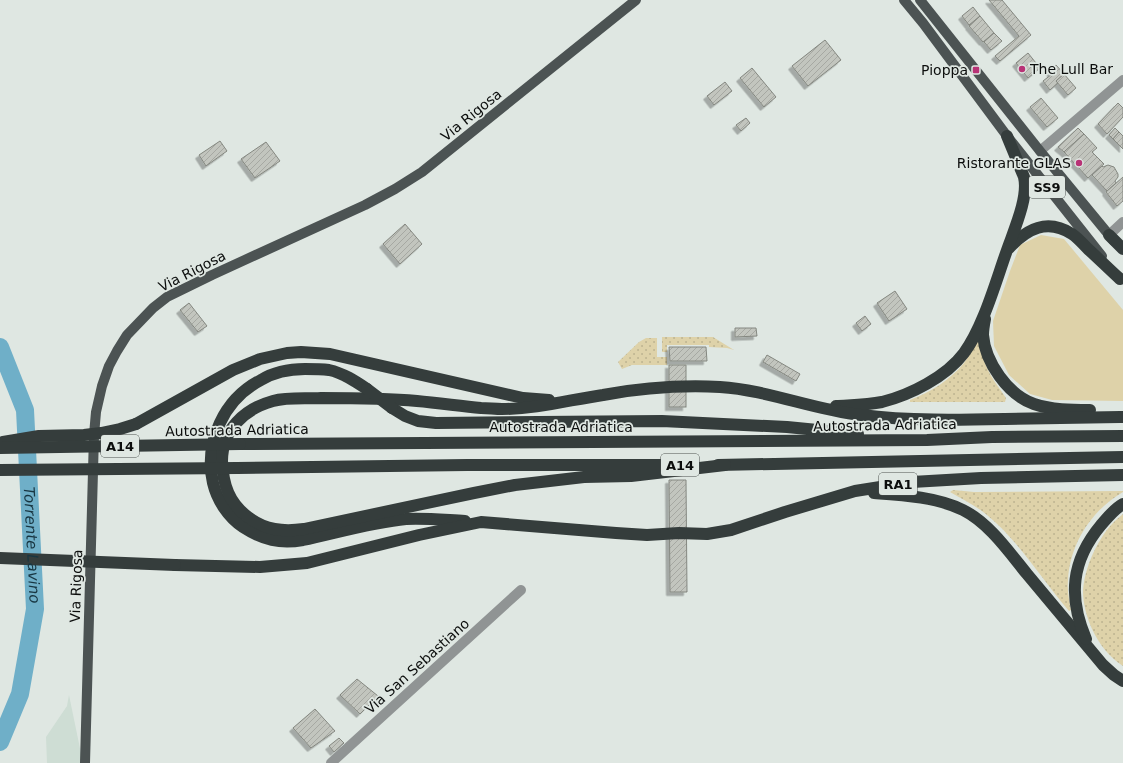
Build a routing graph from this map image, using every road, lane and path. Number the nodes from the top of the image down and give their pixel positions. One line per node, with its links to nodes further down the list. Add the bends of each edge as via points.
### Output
1 (636, 0): 33 (main road, Via Rigosa, via 422,172 365,205 167,298 153,308 127,335 109,366 102,386 94,435)
2 (904, 0): 5 (main road, SS9)
3 (920, 0): 6 (main road, SS9)
4 (1123, 80): 6 (street)
5 (1007, 136): 10 (highway, via 1025,183 1021,210); 12 (main road, SS9)
6 (1040, 151): 8 (main road, SS9)
7 (1123, 222): 8 (street)
8 (1109, 235): 9 (highway); 11 (main road, SS9)
9 (1123, 249)
10 (1007, 251): 12 (highway, via 1019,238 1036,228 1058,227 1073,235); 13 (highway)
11 (1123, 252)
12 (1122, 281)
13 (986, 310): 15 (highway, via 964,354 955,364 926,384 883,401 856,405); 16 (highway, via 984,335 990,359 995,370 1012,390 1044,407)
14 (568, 401): 15 (highway, via 632,390 679,387 748,391); 20 (highway, bridge, via 523,398 342,356 315,352 287,353 246,364 136,424 120,429 84,435 39,436); 23 (highway, via 501,410 417,401 354,398 274,401 249,412 230,430 222,459 227,492 243,513 255,522 266,527 292,530 514,485 584,477 631,476)
15 (815, 406): 17 (highway, via 857,415 902,419)
16 (1123, 412)
17 (1123, 417)
18 (1123, 436): 19 (highway, Autostrada Adriatica / A14)
19 (927, 440): 21 (highway, Autostrada Adriatica / A14, bridge); 28 (highway, bridge, via 787,427 662,421 418,422 404,416 367,389 342,375 329,370 315,369 276,373 246,390 227,411 214,437 210,466 215,493 238,524 262,537 291,542 406,519)
20 (0, 442)
21 (0, 448)
22 (1123, 457): 23 (highway, A14)
23 (725, 465): 24 (highway, A14, bridge)
24 (0, 470)
25 (1123, 475): 26 (highway, RA1, via 935,480)
26 (855, 491): 28 (highway, RA1, via 731,530 707,534 647,535); 31 (highway, via 911,496 964,510 982,523 1001,543)
27 (1123, 504): 31 (highway, via 1112,512 1094,534 1077,569 1077,613)
28 (481, 522): 29 (highway, bridge, via 307,563 260,567)
29 (0, 558)
30 (522, 590): 34 (street, Via San Sebastiano)
31 (1091, 651): 32 (highway)
32 (1123, 681)
33 (85, 763)
34 (331, 763)

